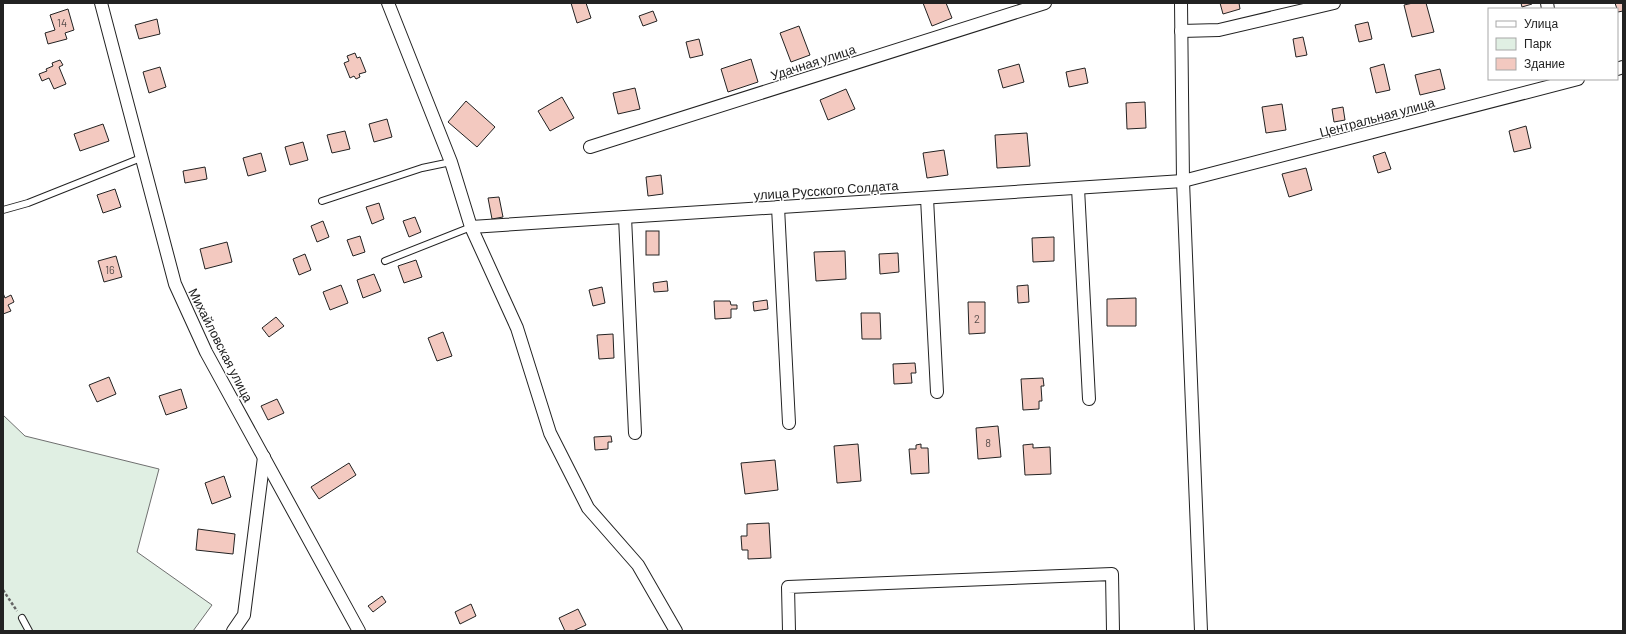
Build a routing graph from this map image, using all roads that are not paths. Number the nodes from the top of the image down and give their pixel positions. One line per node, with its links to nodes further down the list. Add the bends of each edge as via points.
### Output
1 (101, 3): 9 (street, Михайловская улица)
2 (388, 3): 10 (street)
3 (1045, 3): 8 (street, Удачная улица)
4 (1181, 3): 6 (street)
5 (1334, 3): 6 (street, via 1218,30)
6 (1181, 31): 11 (street)
7 (1565, 81): 11 (street, Центральная улица)
8 (590, 147)
9 (141, 158): 16 (lane, via 28,203); 24 (street, Михайловская улица, via 175,284 206,352)
10 (452, 162): 14 (lane, via 422,168); 18 (street)
11 (1184, 181): 12 (street, улица Русского Солдата); 32 (street)
12 (1078, 188): 13 (street, улица Русского Солдата); 21 (street)
13 (927, 198): 15 (street, улица Русского Солдата); 20 (street)
14 (322, 201)
15 (778, 207): 17 (street, улица Русского Солдата); 22 (street)
16 (3, 210)
17 (625, 217): 18 (street, улица Русского Солдата); 23 (street)
18 (471, 227): 19 (lane); 29 (street, via 517,328 550,433 584,501 638,565)
19 (385, 261)
20 (937, 392)
21 (1089, 399)
22 (789, 423)
23 (635, 433)
24 (264, 457): 27 (street, via 244,614); 28 (street, Михайловская улица)
25 (22, 618): 26 (lane)
26 (29, 631)
27 (233, 631)
28 (359, 631)
29 (676, 631)
30 (789, 631): 31 (street, via 788,587 1112,574)
31 (1113, 631)
32 (1201, 631)

